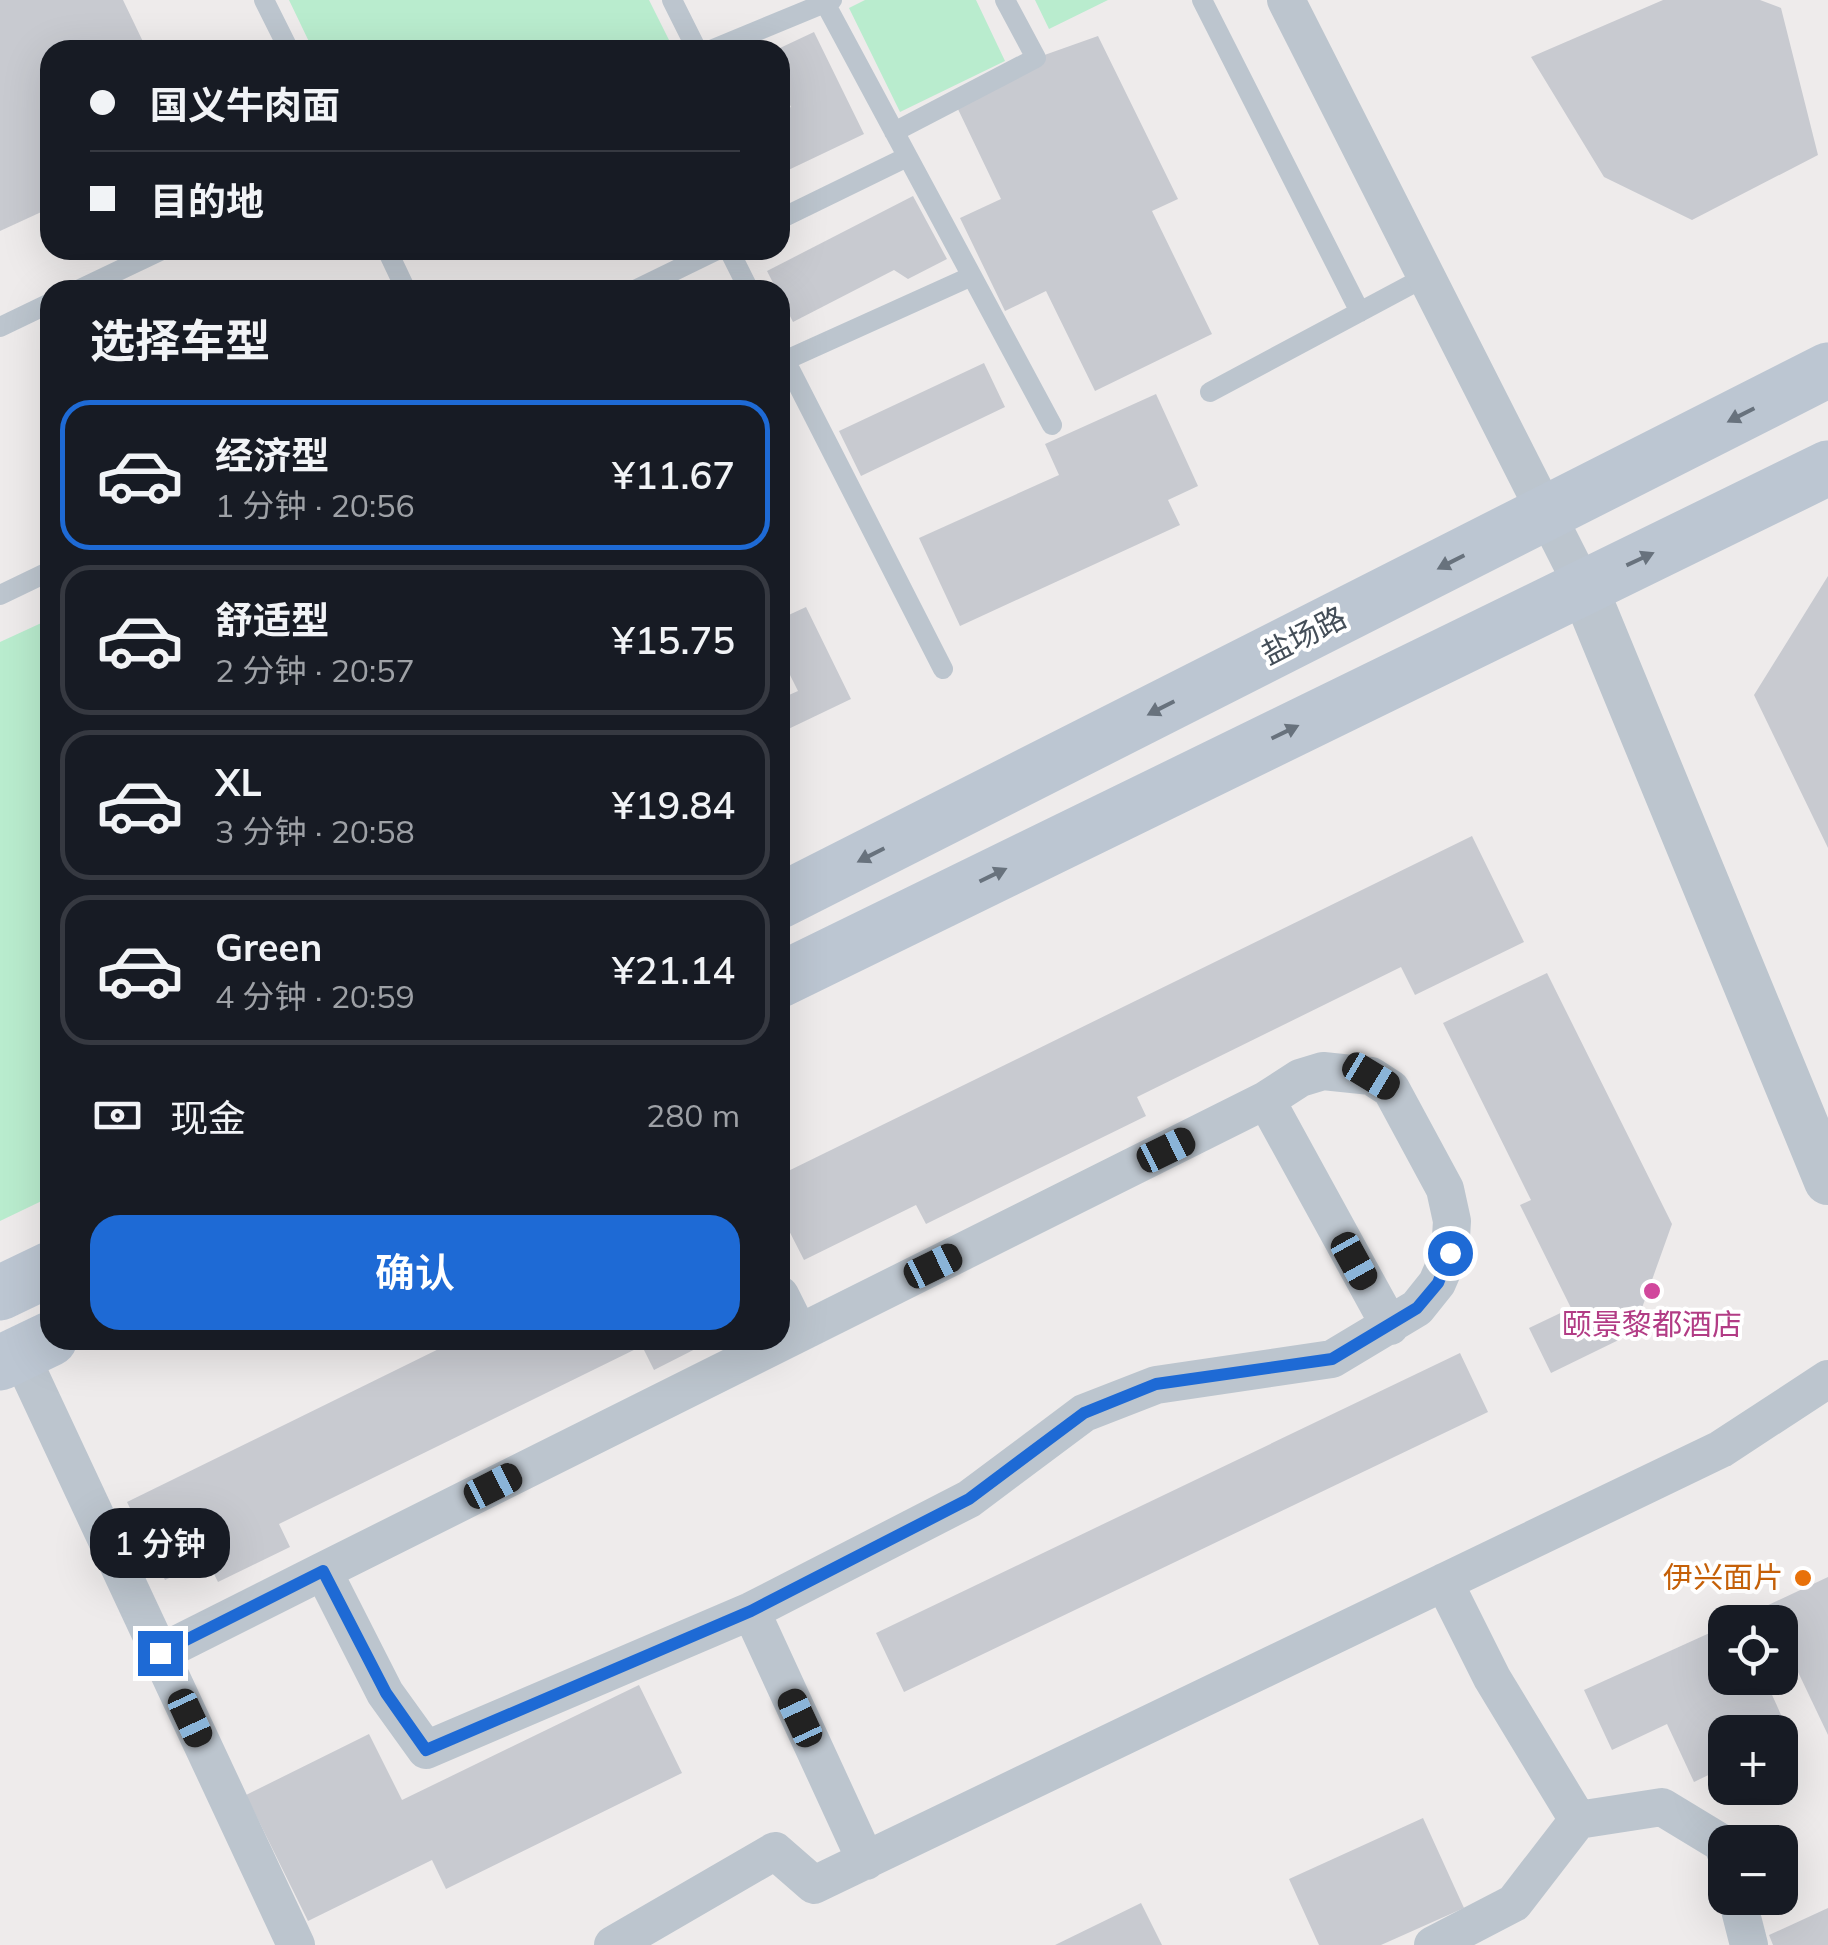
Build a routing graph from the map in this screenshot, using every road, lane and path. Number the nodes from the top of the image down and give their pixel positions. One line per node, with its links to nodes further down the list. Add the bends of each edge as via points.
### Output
1 (264, 0): 7 (lane)
2 (672, 0): 8 (lane)
3 (1005, 0): 10 (lane, via 1036,58)
4 (1202, 0): 20 (lane)
5 (1286, 0): 16 (street)
6 (829, 2): 9 (lane); 10 (lane)
7 (283, 40)
8 (693, 40)
9 (736, 40)
10 (894, 132): 11 (lane)
11 (908, 156): 12 (lane); 15 (lane)
12 (790, 214)
13 (141, 260): 17 (lane)
14 (696, 260): 18 (lane)
15 (972, 276): 22 (lane); 26 (lane)
16 (1428, 276): 20 (lane); 28 (street)
17 (99, 280)
18 (656, 280)
19 (40, 309): 21 (lane)
20 (1360, 312): 25 (lane)
21 (0, 328)
22 (790, 352)
23 (790, 369): 32 (lane)
24 (1828, 370): 28 (main road, 盐场路, one-way to 28)
25 (1210, 392)
26 (1052, 425)
27 (1828, 468): 30 (main road, one-way to 27)
28 (1549, 513): 30 (street); 33 (main road, 盐场路, one-way to 33)
29 (40, 576): 31 (lane)
30 (1584, 586): 34 (main road, one-way to 30); 36 (street)
31 (0, 595)
32 (943, 669)
33 (790, 895)
34 (790, 975)
35 (1266, 1100): 40 (street); 40 (street, via 1323,1071 1371,1076 1391,1089 1445,1189 1452,1221 1450,1253 1438,1283); 41 (street)
36 (1828, 1181)
37 (40, 1274): 38 (main road)
38 (0, 1293)
39 (790, 1315): 41 (street)
40 (1390, 1326): 48 (street, via 1332,1359 1156,1384 1084,1413 969,1499)
41 (799, 1333): 42 (street)
42 (790, 1338)
43 (765, 1350): 46 (street)
44 (23, 1352): 49 (street)
45 (1828, 1378): 47 (street, via 1721,1450)
46 (323, 1571): 48 (street, via 386,1693 426,1750); 49 (street)
47 (1444, 1582): 50 (street, via 1492,1678); 52 (street)
48 (751, 1611): 52 (street)
49 (160, 1653): 54 (street)
50 (1578, 1820): 51 (street, via 1662,1807); 56 (street, via 1514,1904)
51 (1708, 1835)
52 (866, 1861): 55 (street, via 814,1886 775,1851)
53 (1741, 1915): 57 (street)
54 (296, 1945)
55 (613, 1945)
56 (1433, 1945)
57 (1749, 1945)

